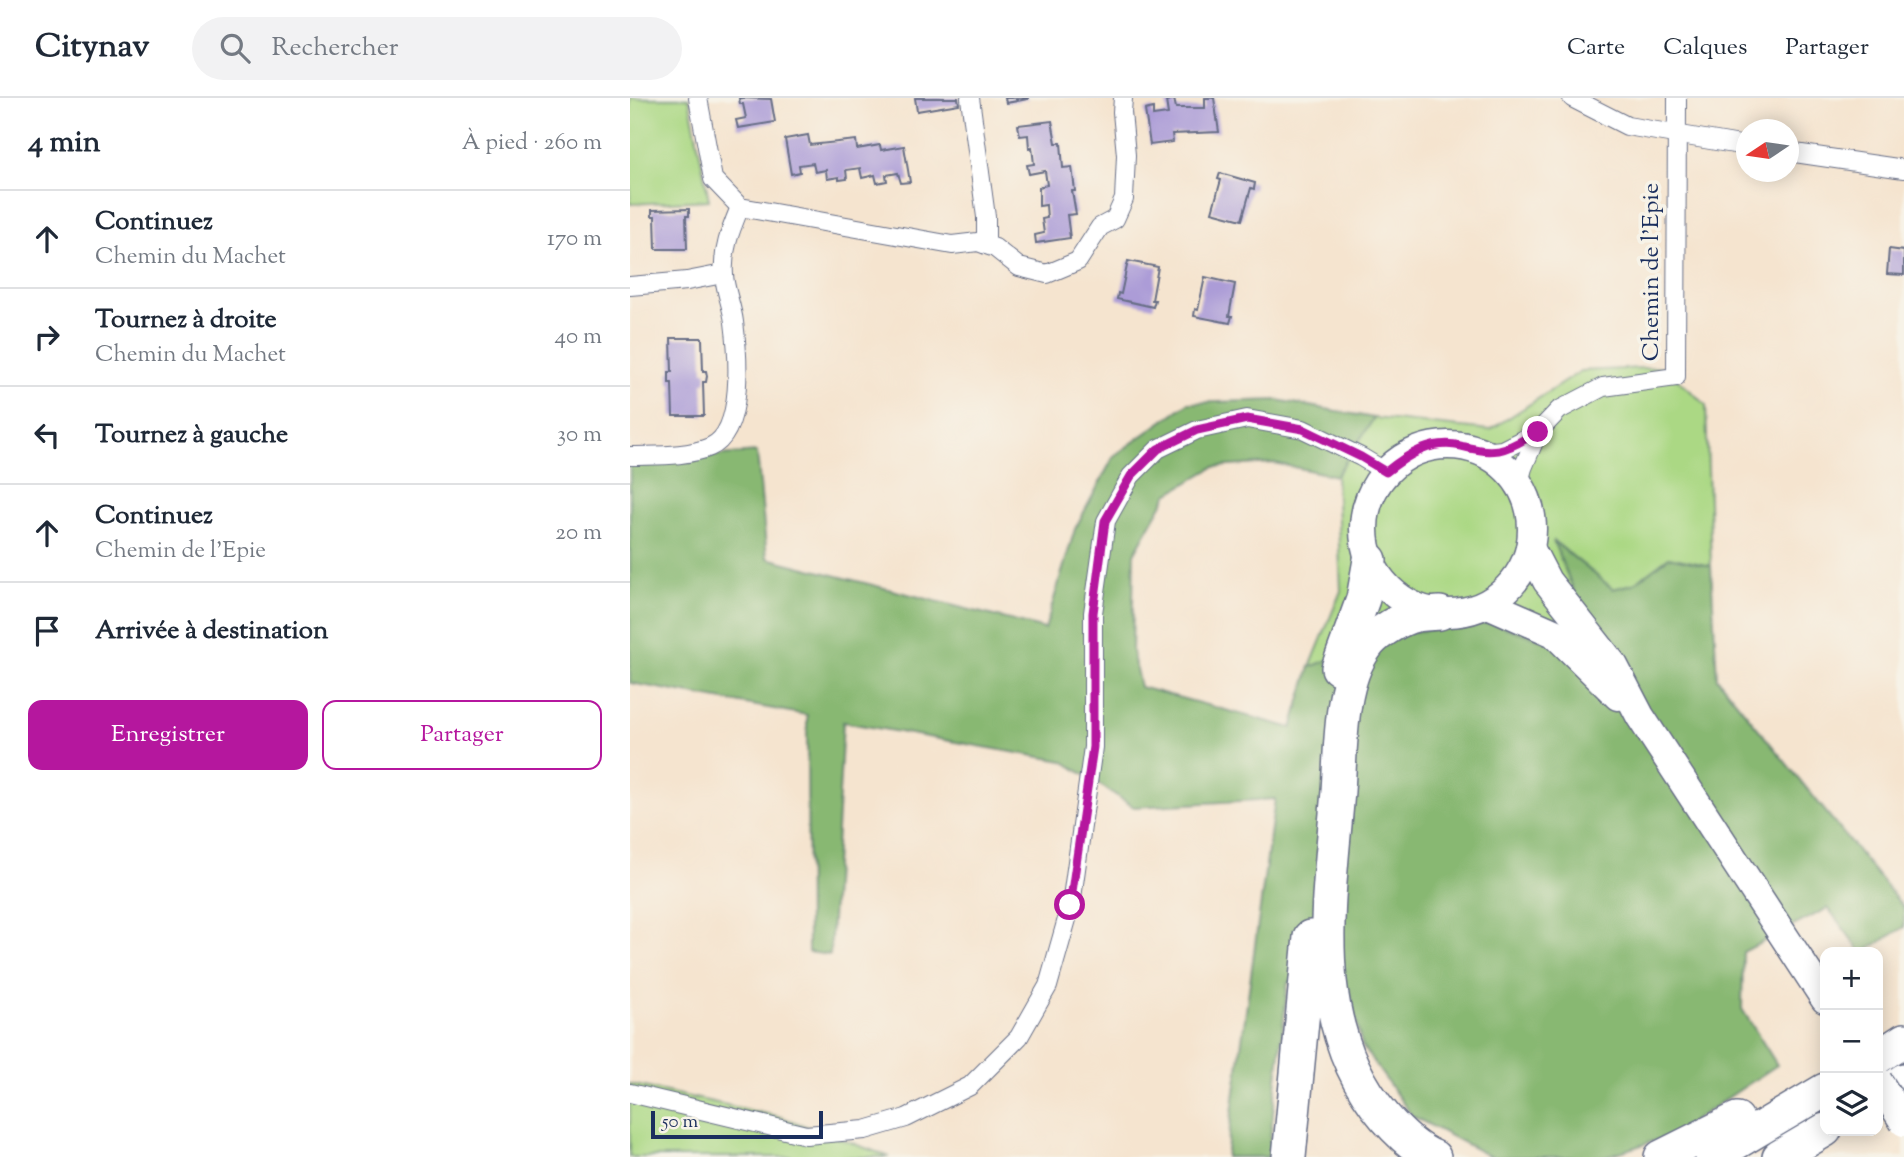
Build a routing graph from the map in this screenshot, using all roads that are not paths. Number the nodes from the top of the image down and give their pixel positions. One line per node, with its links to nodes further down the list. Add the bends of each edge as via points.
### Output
1 (698, 98): 10 (street, via 713,179)
2 (970, 98): 11 (street)
3 (1123, 98): 11 (street, via 1124,198 1115,219 1100,228 1078,261 1047,274 1019,267)
4 (1572, 98): 6 (street, via 1628,126)
5 (1677, 98): 6 (street, Chemin de l'Epie)
6 (1677, 136): 7 (street); 14 (street, Chemin de l'Epie, via 1676,377 1603,387 1559,410)
7 (1736, 145)
8 (1799, 154): 9 (street)
9 (1904, 169)
10 (740, 208): 11 (street, via 952,246); 12 (street, via 727,237)
11 (986, 245)
12 (723, 274): 13 (street); 16 (street, via 734,322 737,392 731,425 712,446 679,454)
13 (630, 286)
14 (1538, 432): 15 (street, Chemin de l'Epie, via 1502,450); 18 (street, Chemin de l'Epie)
15 (1483, 452): 17 (main road, via 1458,445 1431,446 1407,455); 18 (main road)
16 (630, 456)
17 (1386, 472): 20 (main road, via 1365,514); 29 (street, via 1303,429 1247,419 1197,430 1158,449 1131,476 1105,521 1093,613 1093,747 1070,905 1048,986 1019,1037 970,1086 906,1118 865,1130 806,1135)
18 (1520, 483): 19 (main road, via 1533,526)
19 (1530, 548): 21 (main road, via 1522,570); 23 (main road, via 1548,581 1614,666)
20 (1370, 560): 22 (main road, via 1398,597); 35 (highway, via 1363,598 1334,681)
21 (1488, 604): 22 (main road, via 1465,612); 23 (main road, via 1554,634)
22 (1440, 613): 36 (highway, via 1408,617 1379,634 1352,673 1341,746 1326,947 1341,1037 1357,1075 1397,1130)
23 (1640, 716): 24 (main road)
24 (1820, 991)
25 (1904, 1040): 26 (highway)
26 (1883, 1054)
27 (1904, 1080): 31 (highway)
28 (1883, 1089): 33 (main road, bridge)
29 (630, 1093)
30 (1820, 1093): 32 (highway)
31 (1883, 1094)
32 (1777, 1119): 37 (highway, via 1743,1116); 38 (highway)
33 (1904, 1122)
34 (1820, 1133): 39 (highway)
35 (1289, 1157)
36 (1434, 1157)
37 (1661, 1157)
38 (1712, 1157)
39 (1779, 1157)

